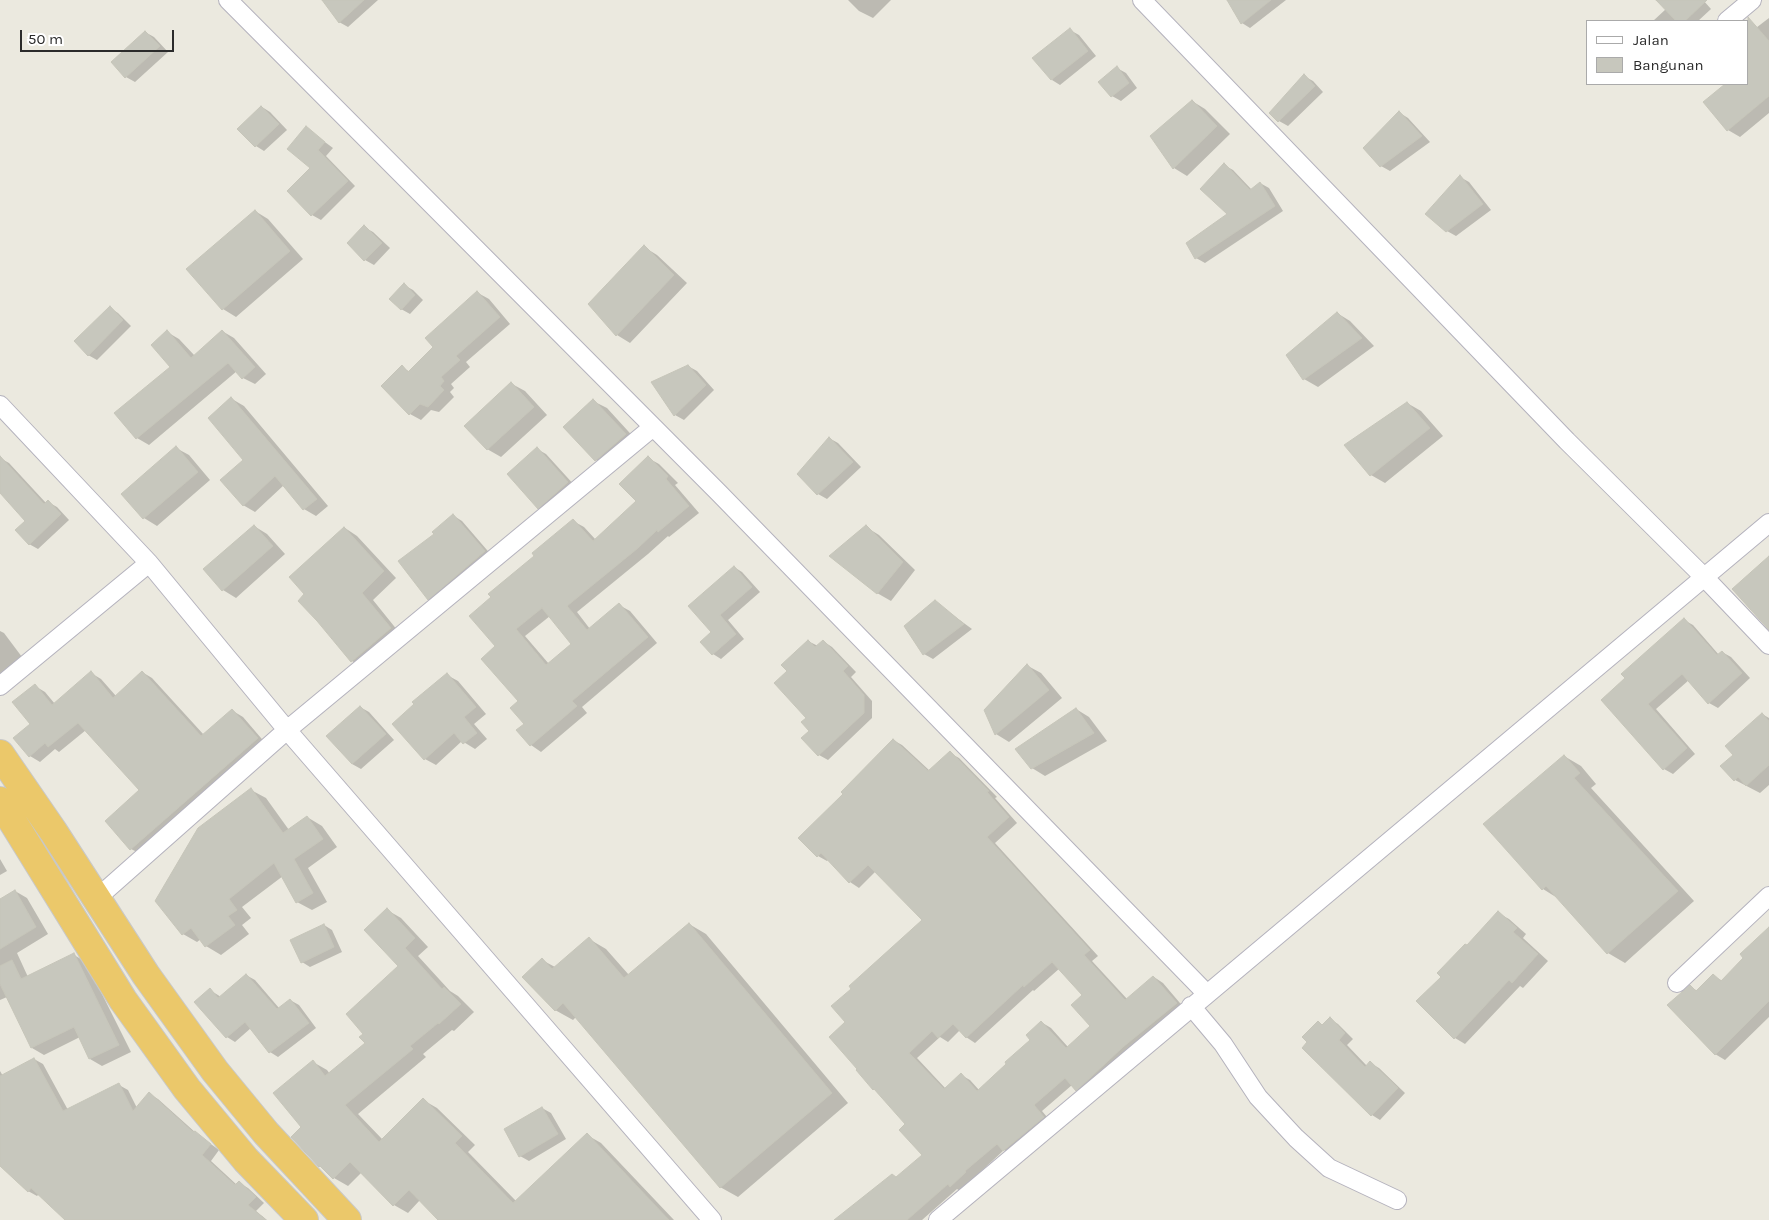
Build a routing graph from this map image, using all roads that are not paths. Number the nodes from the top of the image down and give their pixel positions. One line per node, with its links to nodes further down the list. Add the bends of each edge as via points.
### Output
1 (228, 0): 6 (street)
2 (1142, 0): 9 (street, via 1567,441)
3 (1752, 0): 4 (street)
4 (1729, 20)
5 (0, 405): 8 (street)
6 (654, 427): 12 (street); 19 (street)
7 (1769, 523): 9 (street)
8 (149, 562): 11 (street); 12 (street)
9 (1705, 578): 10 (street); 19 (street)
10 (1769, 645)
11 (0, 686)
12 (287, 730): 17 (street); 24 (street)
13 (0, 754): 14 (highway)
14 (26, 792): 15 (highway); 17 (highway)
15 (4, 808): 22 (highway, via 123,1000 188,1089 246,1160)
16 (1769, 896): 18 (street)
17 (96, 899): 23 (highway, via 215,1071 266,1133)
18 (1677, 983)
19 (1207, 994): 20 (street)
20 (1191, 1006): 21 (street, via 1223,1044 1258,1097 1296,1138 1328,1168); 25 (street)
21 (1397, 1200)
22 (304, 1220)
23 (347, 1220)
24 (712, 1220)
25 (938, 1220)

